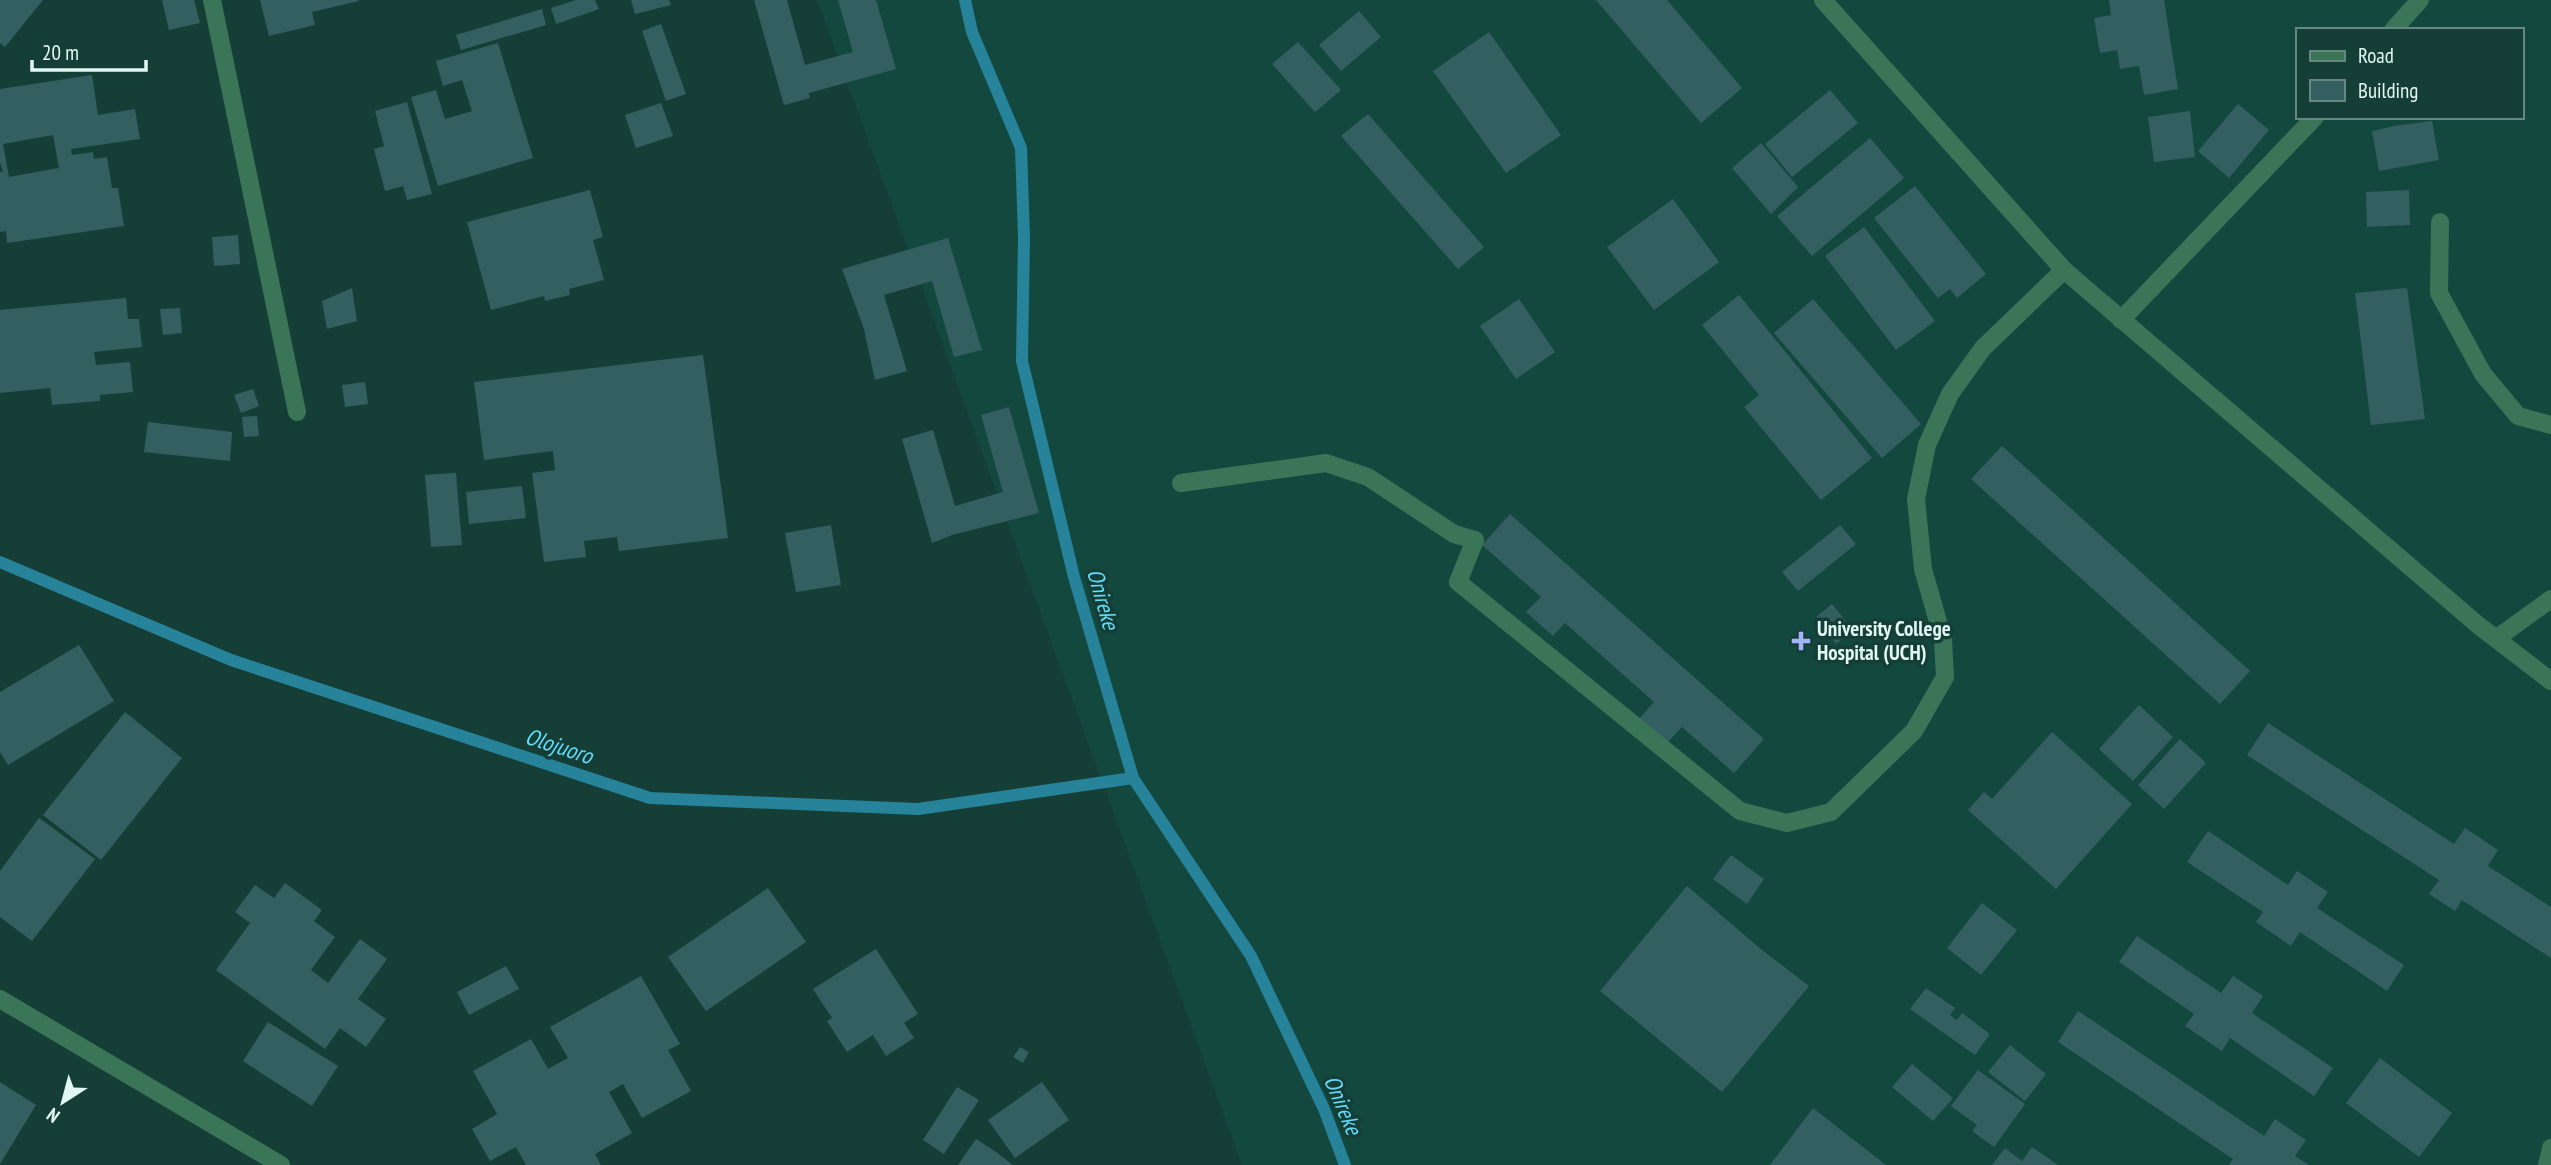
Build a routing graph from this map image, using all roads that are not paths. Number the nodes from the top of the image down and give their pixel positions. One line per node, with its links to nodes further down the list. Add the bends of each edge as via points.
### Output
1 (212, 0): 9 (street)
2 (1823, 0): 7 (street)
3 (2420, 0): 4 (street)
4 (2395, 28)
5 (2313, 119): 8 (street)
6 (2440, 222): 10 (street, via 2439,293 2451,316 2483,374 2518,416)
7 (2064, 270): 8 (street); 11 (street, via 1983,348 1950,394 1927,445 1916,499 1923,569 1943,639 1945,677 1914,731 1831,812 1787,823 1740,811 1458,582 1475,540 1454,534 1368,477 1325,463)
8 (2121, 320): 13 (street)
9 (297, 412)
10 (2551, 425)
11 (1181, 483)
12 (2551, 598): 13 (street)
13 (2497, 638): 14 (street)
14 (2551, 681)
15 (0, 999): 17 (street)
16 (2551, 1148): 18 (street)
17 (281, 1165)
18 (2547, 1165)

